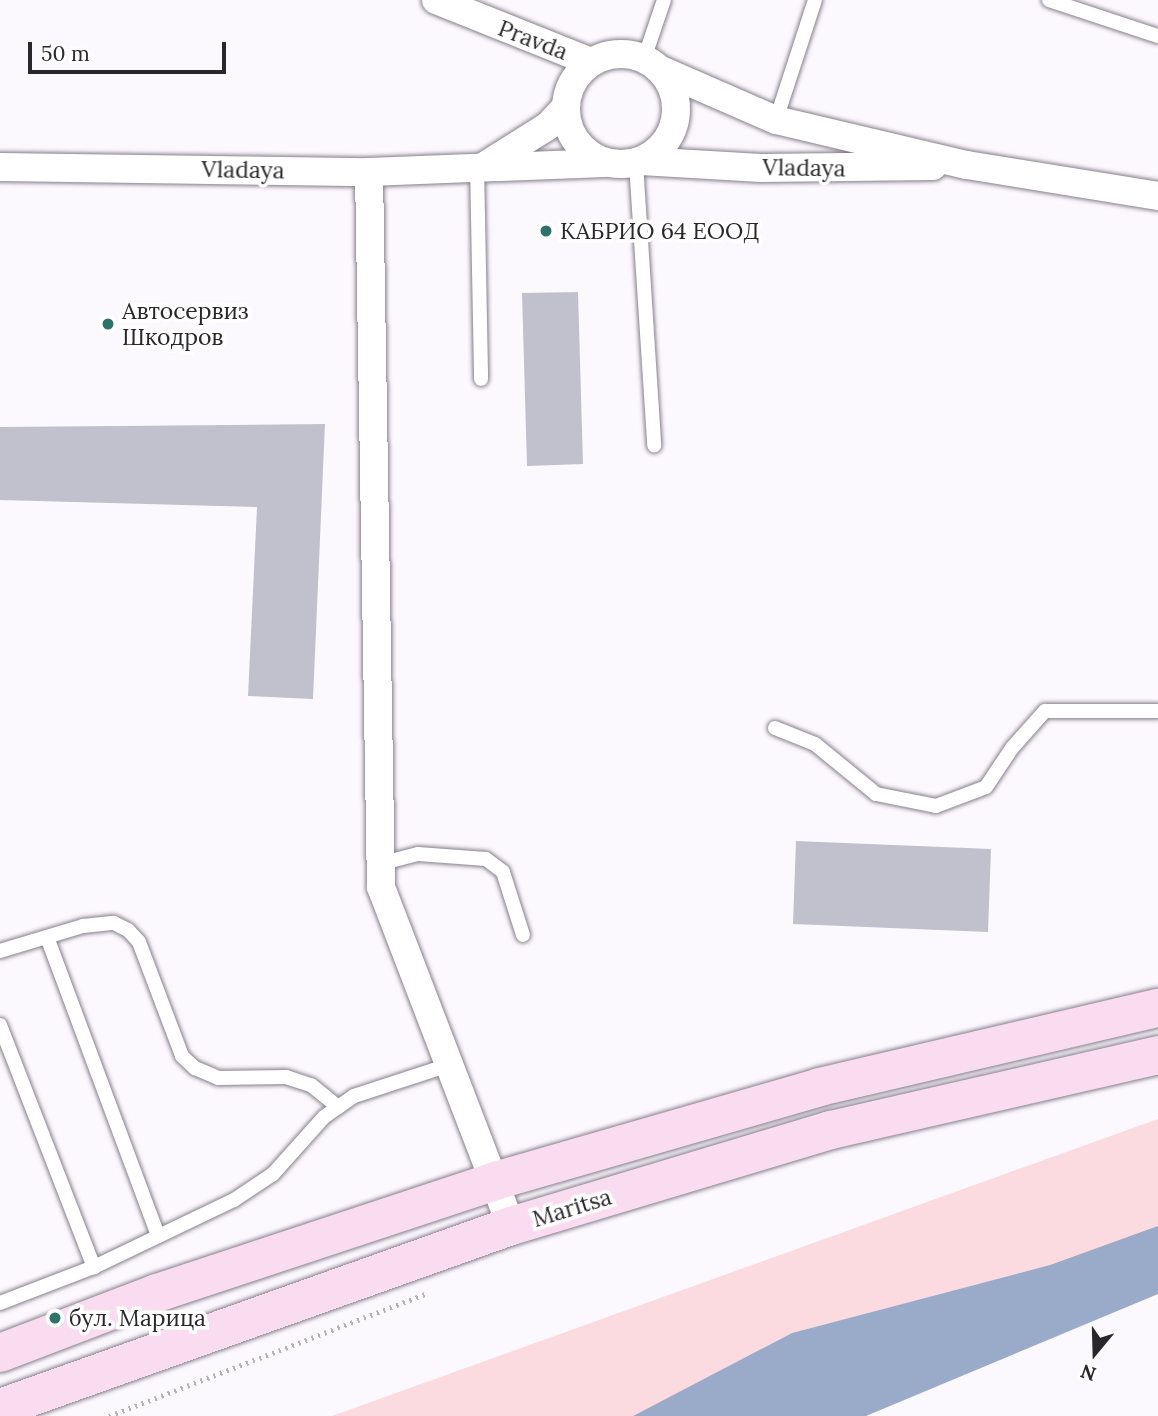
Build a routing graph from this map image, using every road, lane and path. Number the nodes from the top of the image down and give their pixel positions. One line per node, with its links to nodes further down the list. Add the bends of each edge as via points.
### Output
1 (436, 0): 6 (street, Pravda)
2 (664, 0): 7 (lane)
3 (815, 0): 9 (lane)
4 (1055, 1): 5 (lane)
5 (1158, 36)
6 (592, 62): 7 (street, Vladaya, via 608,55); 8 (street, Vladaya, via 569,90)
7 (652, 64): 9 (street, Vladaya); 10 (street, via 676,102 676,120 663,145)
8 (565, 108): 11 (street, via 575,142); 12 (street, Vladaya, via 548,126)
9 (776, 120): 13 (street, Vladaya)
10 (639, 162): 11 (street, Vladaya); 13 (street, Vladaya, via 867,169); 18 (lane)
11 (605, 163): 12 (street, Vladaya)
12 (482, 165): 15 (street, Vladaya); 17 (lane)
13 (967, 165): 16 (street, Vladaya)
14 (0, 167): 15 (street, Vladaya)
15 (369, 172): 21 (street)
16 (1158, 196)
17 (481, 379)
18 (654, 444)
19 (1158, 711): 20 (lane, via 1045,711 986,787 936,806 876,793 815,744)
20 (775, 728)
21 (379, 864): 22 (lane, via 418,854 486,859 503,872); 28 (street, via 381,887)
22 (523, 935)
23 (47, 937): 24 (lane); 29 (lane, via 114,923 128,930 139,942 182,1056 195,1068 218,1077 286,1077 311,1085); 32 (lane)
24 (0, 951)
25 (1158, 1008): 30 (street, Maritsa, via 820,1087)
26 (0, 1026): 33 (lane)
27 (1158, 1055): 31 (street, Maritsa, via 831,1130)
28 (452, 1064): 29 (lane, via 386,1083); 30 (street)
29 (338, 1107): 32 (lane, via 272,1174 234,1200)
30 (495, 1181): 31 (street); 36 (street, Maritsa, via 157,1293)
31 (511, 1227): 37 (street, Maritsa)
32 (158, 1235): 33 (lane)
33 (94, 1267): 35 (lane)
34 (435, 1290): 38 (path)
35 (0, 1303)
36 (0, 1353)
37 (0, 1408)
38 (109, 1416)

